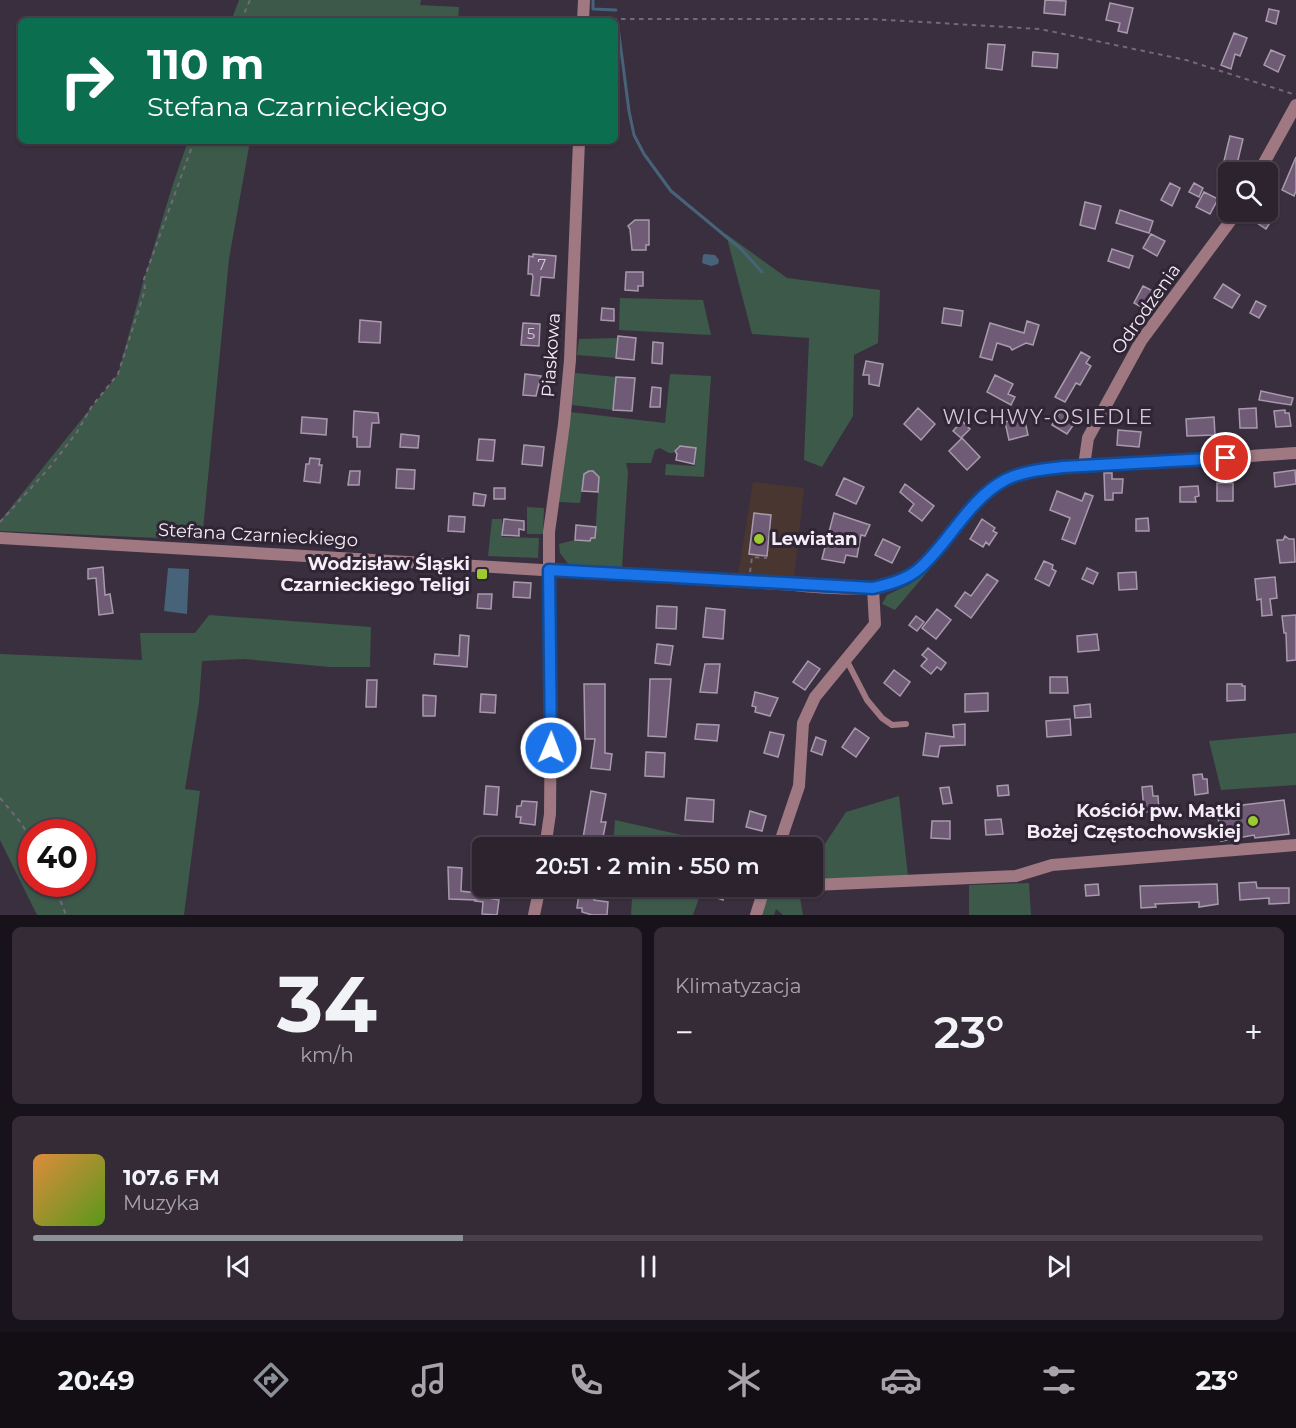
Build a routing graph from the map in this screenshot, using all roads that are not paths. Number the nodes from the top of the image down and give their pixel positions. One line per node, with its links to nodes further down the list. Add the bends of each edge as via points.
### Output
1 (584, 0): 2 (street)
2 (583, 18)
3 (1296, 105): 5 (street)
4 (579, 144): 10 (street, Piaskowa, via 570,360 549,532)
5 (1265, 162)
6 (1230, 222): 8 (street, Odrodzenia, via 1142,341 1088,438)
7 (1296, 453): 8 (street, Stefana Czarnieckiego)
8 (1084, 466): 11 (street, Stefana Czarnieckiego, via 1043,469 1006,480 976,503 918,570)
9 (0, 538): 10 (street, Stefana Czarnieckiego)
10 (549, 570): 11 (street, Stefana Czarnieckiego); 14 (street, Piaskowa, via 551,704)
11 (873, 588): 12 (street, via 875,624)
12 (846, 659): 13 (lane, via 867,700 882,718 892,725); 15 (street, via 815,697 802,723 799,786)
13 (906, 724)
14 (547, 837)
15 (782, 837)
16 (1296, 845): 17 (street, via 1052,865 1016,876)
17 (823, 885)
18 (538, 897): 20 (street)
19 (762, 897): 21 (street)
20 (534, 915)
21 (756, 915)

